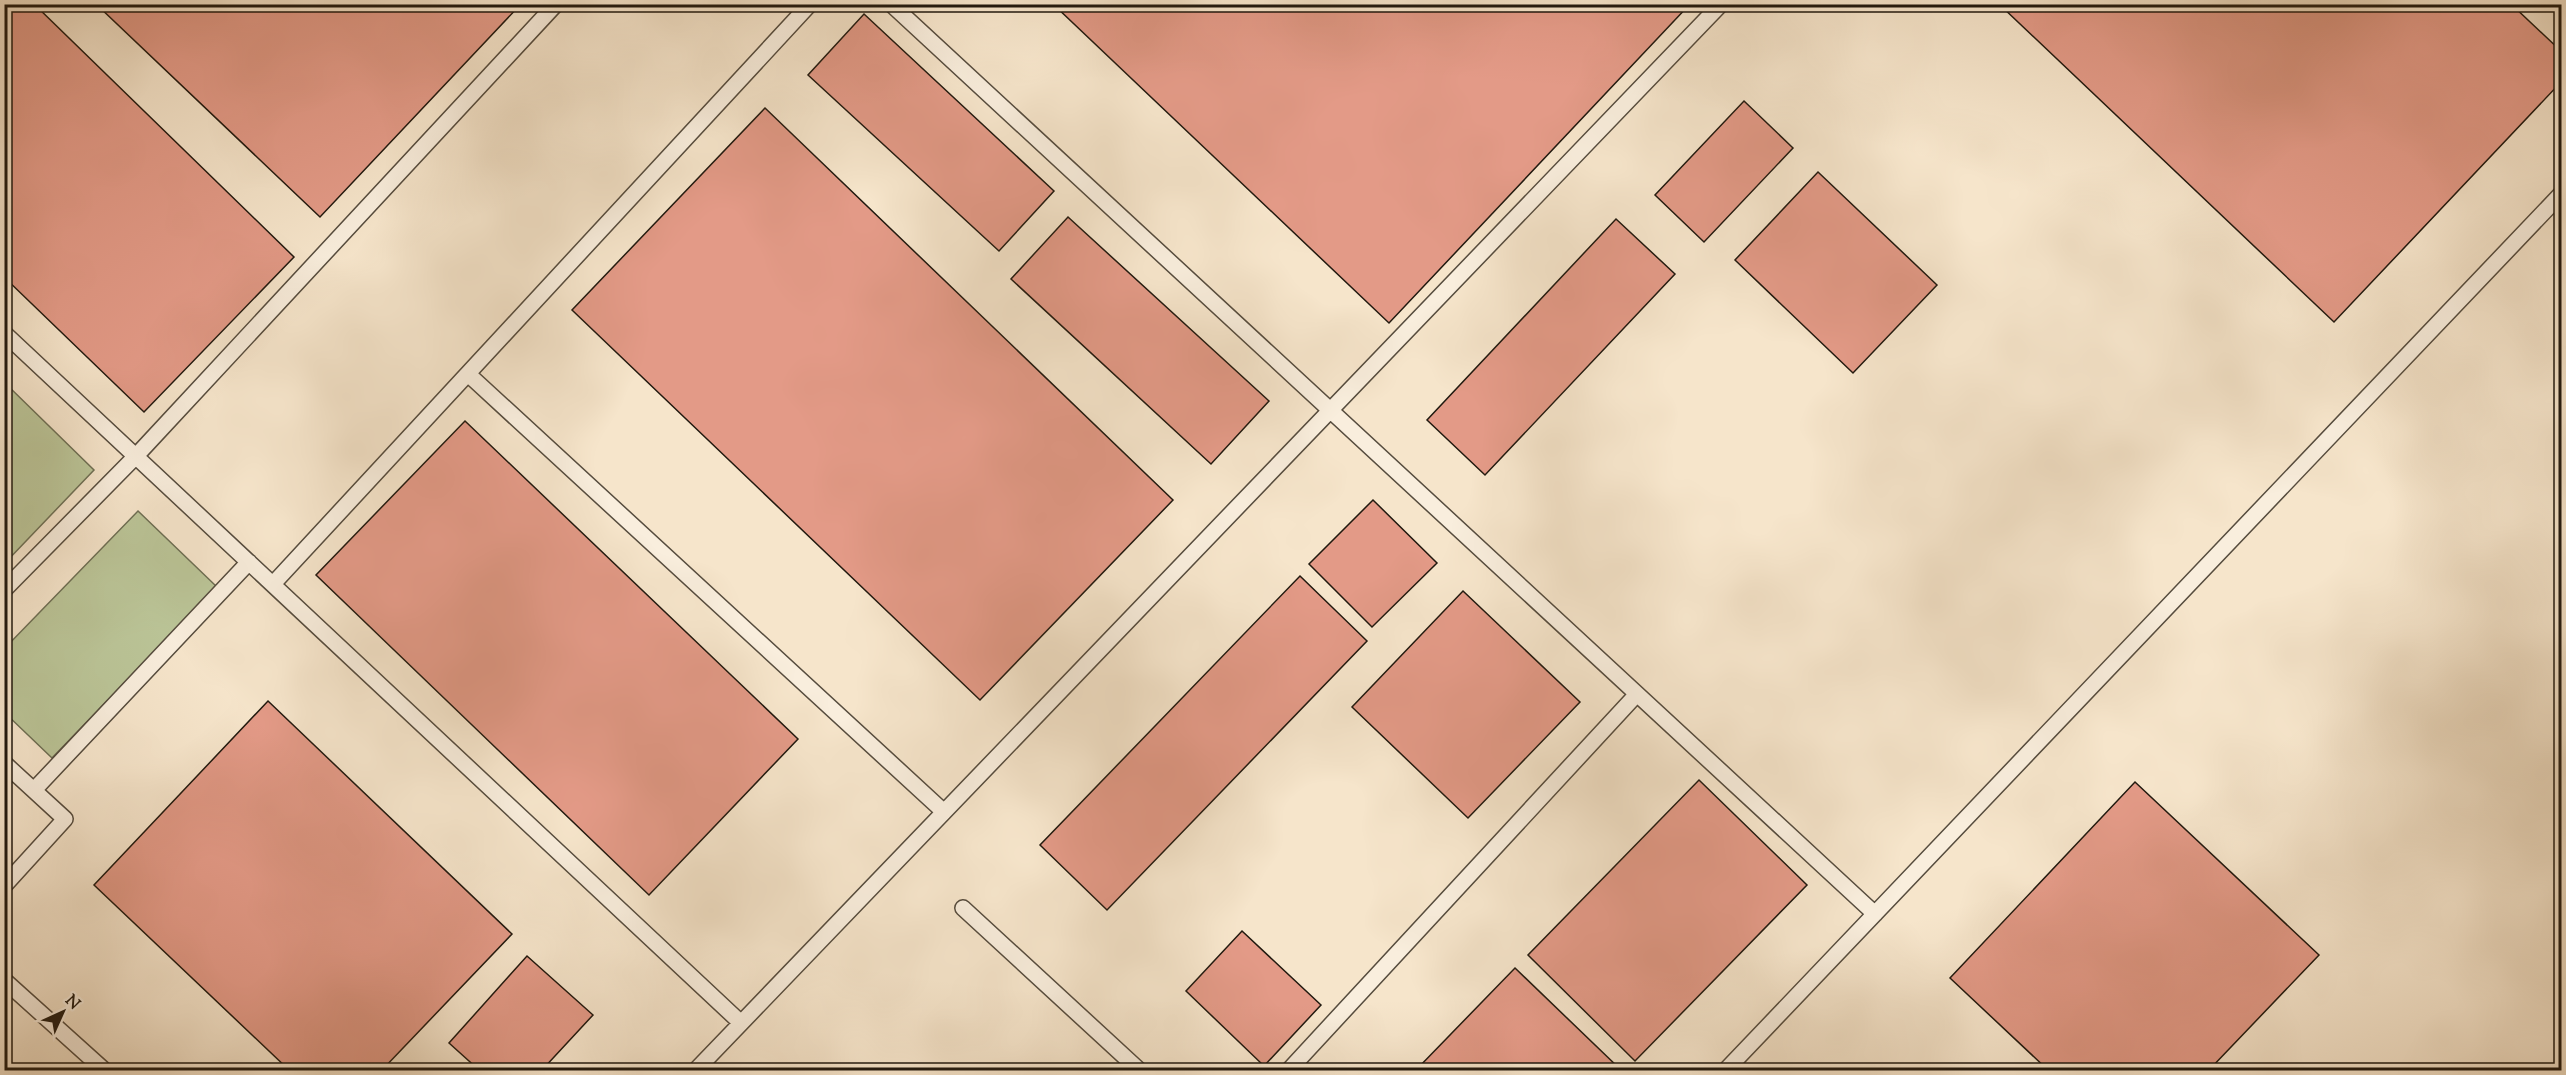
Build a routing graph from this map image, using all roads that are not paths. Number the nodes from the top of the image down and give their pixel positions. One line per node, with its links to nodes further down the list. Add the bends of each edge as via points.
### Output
1 (556, 4): 9 (lane)
2 (810, 4): 7 (lane)
3 (891, 4): 8 (lane)
4 (1721, 4): 8 (lane)
5 (2562, 193): 19 (lane)
6 (4, 333): 9 (lane)
7 (468, 374): 11 (lane); 16 (lane)
8 (1330, 410): 13 (lane); 16 (lane)
9 (136, 456): 10 (lane); 12 (lane)
10 (249, 562): 11 (lane); 15 (lane)
11 (273, 584): 21 (lane)
12 (4, 590)
13 (1637, 694): 19 (lane); 25 (lane)
14 (4, 763): 15 (lane)
15 (34, 790): 17 (lane, via 65,819)
16 (944, 812): 21 (lane)
17 (4, 886)
18 (963, 908): 24 (lane)
19 (1875, 914): 26 (lane)
20 (4, 980): 22 (lane)
21 (741, 1023): 23 (lane)
22 (104, 1071)
23 (696, 1071)
24 (1139, 1071)
25 (1289, 1071)
26 (1726, 1071)

